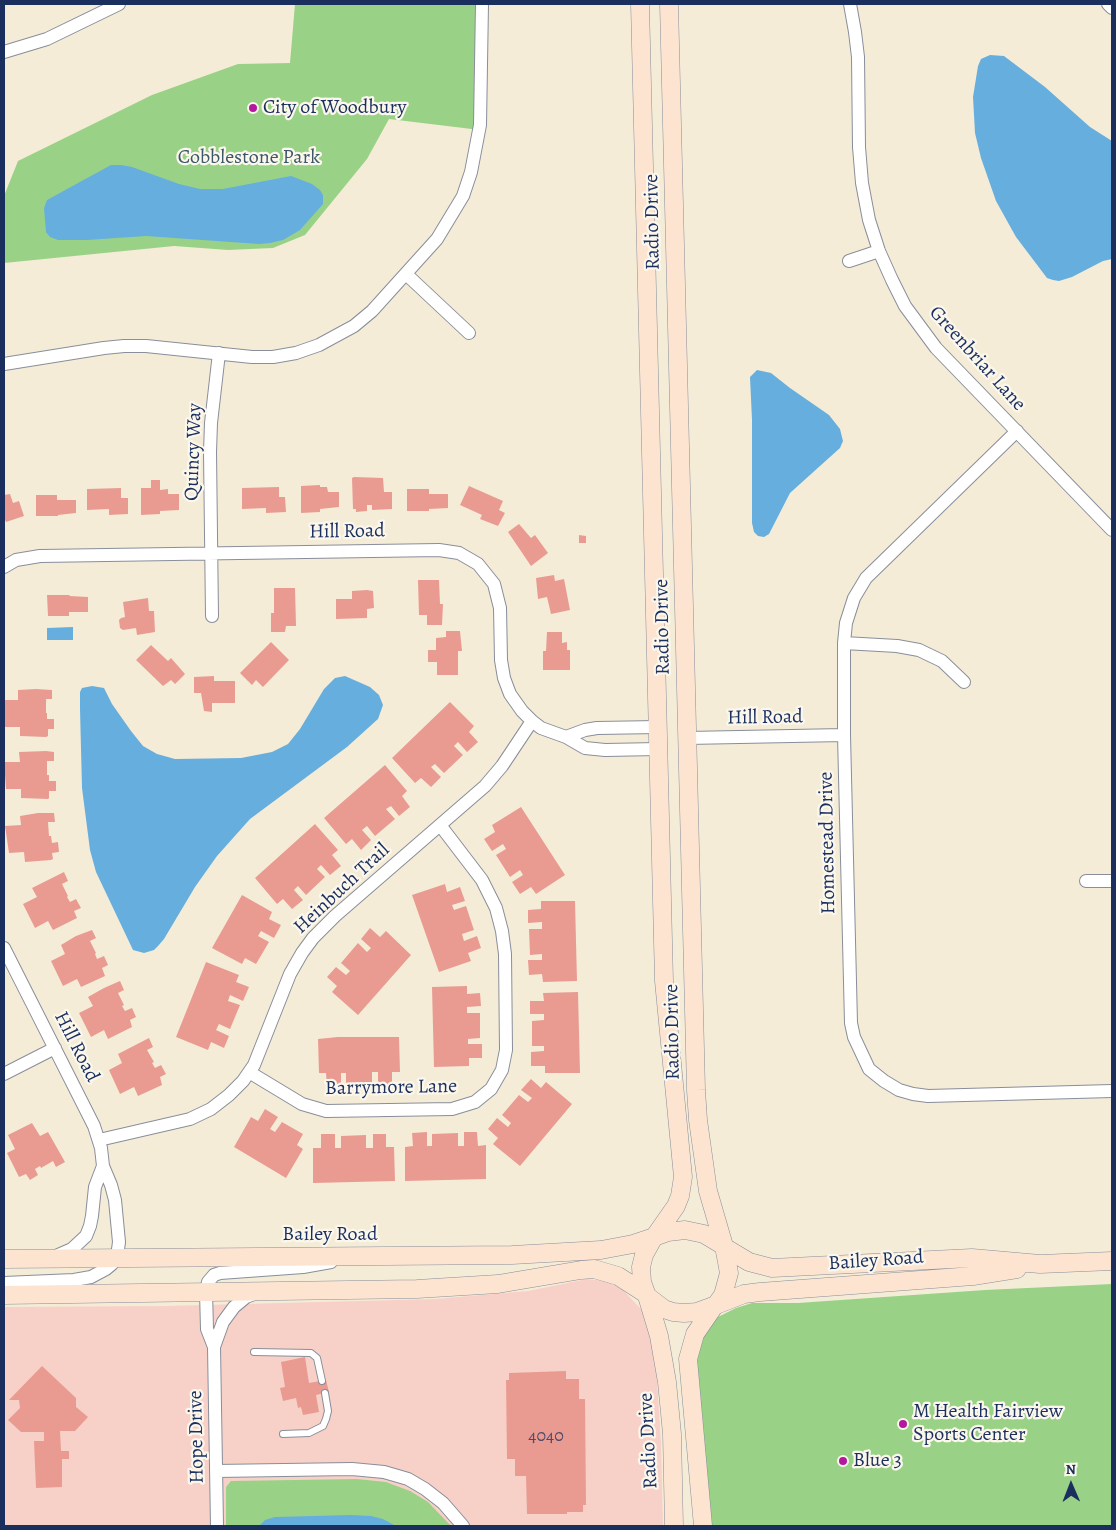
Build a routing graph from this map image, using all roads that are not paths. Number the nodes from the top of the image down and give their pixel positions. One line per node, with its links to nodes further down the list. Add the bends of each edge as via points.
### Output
1 (119, 4): 8 (street, via 47,40)
2 (482, 4): 11 (street, via 480,125 472,172 450,219)
3 (640, 4): 23 (main road, Radio Drive)
4 (669, 4): 26 (main road, Radio Drive)
5 (850, 4): 9 (street, Greenbriar Lane, via 858,57 862,183)
6 (1108, 4): 7 (street)
7 (1112, 8)
8 (4, 52)
9 (879, 251): 10 (street); 15 (street, Greenbriar Lane, via 905,306 920,328)
10 (849, 261)
11 (406, 274): 12 (street); 13 (street, via 354,326 319,345 273,357 252,358)
12 (469, 333)
13 (219, 353): 14 (street, via 124,346); 17 (street, Quincy Way, via 211,423)
14 (4, 364)
15 (1017, 431): 16 (street, Greenbriar Lane); 20 (street, Homestead Drive, via 866,578 854,598)
16 (1110, 525)
17 (211, 553): 18 (street, Hill Road, via 40,556 16,560); 19 (street, Quincy Way); 22 (street, Hill Road, via 439,550 469,557 483,569 496,589 504,678 510,694)
18 (4, 566)
19 (212, 616)
20 (844, 643): 21 (street, via 919,650 942,661); 24 (street, Homestead Drive)
21 (964, 682)
22 (532, 721): 25 (street, Hill Road); 28 (street, Heinbuch Trail, via 490,780)
23 (658, 727): 25 (street, via 597,728); 27 (main road, Radio Drive)
24 (844, 736): 26 (street, Hill Road); 35 (street, Homestead Drive, via 851,1023 869,1069 900,1090 928,1096)
25 (566, 737): 27 (street, Hill Road, via 586,748)
26 (687, 738): 39 (main road, Radio Drive, via 696,1090 708,1191)
27 (658, 749): 38 (main road, Radio Drive, via 664,981 682,1177 676,1206)
28 (440, 825): 33 (street, Heinbuch Trail, via 313,938 290,974); 33 (street, Barrymore Lane, via 482,880 496,908 502,930 506,1050 502,1070 491,1089 470,1104 452,1109 326,1110 302,1104)
29 (1086, 881): 30 (street)
30 (1112, 881)
31 (4, 948): 32 (street, Hill Road)
32 (55, 1048): 34 (street); 36 (street, Hill Road, via 90,1114)
33 (249, 1072): 36 (street, Heinbuch Trail, via 223,1100 198,1116)
34 (4, 1074)
35 (1112, 1091)
36 (99, 1140): 37 (street, Hill Road)
37 (103, 1166): 41 (street, Hill Road, via 114,1200 119,1242); 42 (street, Hill Road, via 95,1187 86,1236 72,1249)
38 (655, 1237): 39 (main road, via 691,1231 711,1237); 40 (main road, Bailey Road, via 582,1252); 50 (main road, via 642,1262)
39 (724, 1247): 45 (main road, Bailey Road, via 749,1262 772,1268 972,1258); 51 (main road, via 729,1267 728,1281)
40 (360, 1256): 41 (main road, Bailey Road); 47 (street, via 303,1267 220,1273 210,1278)
41 (117, 1257): 42 (main road, Bailey Road); 46 (street, via 99,1274 84,1279)
42 (50, 1258): 43 (main road, Bailey Road)
43 (4, 1260)
44 (1112, 1261): 45 (main road, Bailey Road)
45 (1040, 1264): 51 (main road, Bailey Road, via 973,1276 744,1294)
46 (4, 1283)
47 (206, 1292): 48 (main road); 49 (main road); 52 (street, Hope Drive, via 208,1329)
48 (262, 1292): 50 (main road, via 479,1286 594,1269 618,1276); 52 (street, Hope Drive, via 246,1297 234,1307)
49 (4, 1295)
50 (646, 1295): 51 (main road, via 664,1309 674,1312 696,1312); 60 (main road, Radio Drive, via 659,1336 668,1382)
51 (716, 1305): 61 (main road, via 695,1334 688,1359)
52 (214, 1347): 57 (street, Hope Drive)
53 (254, 1352): 54 (lane, via 312,1353 318,1360)
54 (322, 1381)
55 (325, 1393): 56 (lane, via 328,1411 322,1426 309,1433)
56 (283, 1434)
57 (216, 1471): 58 (street, Hope Drive); 59 (street, via 352,1469 384,1472 425,1488)
58 (217, 1526)
59 (462, 1526)
60 (674, 1526)
61 (704, 1526)

